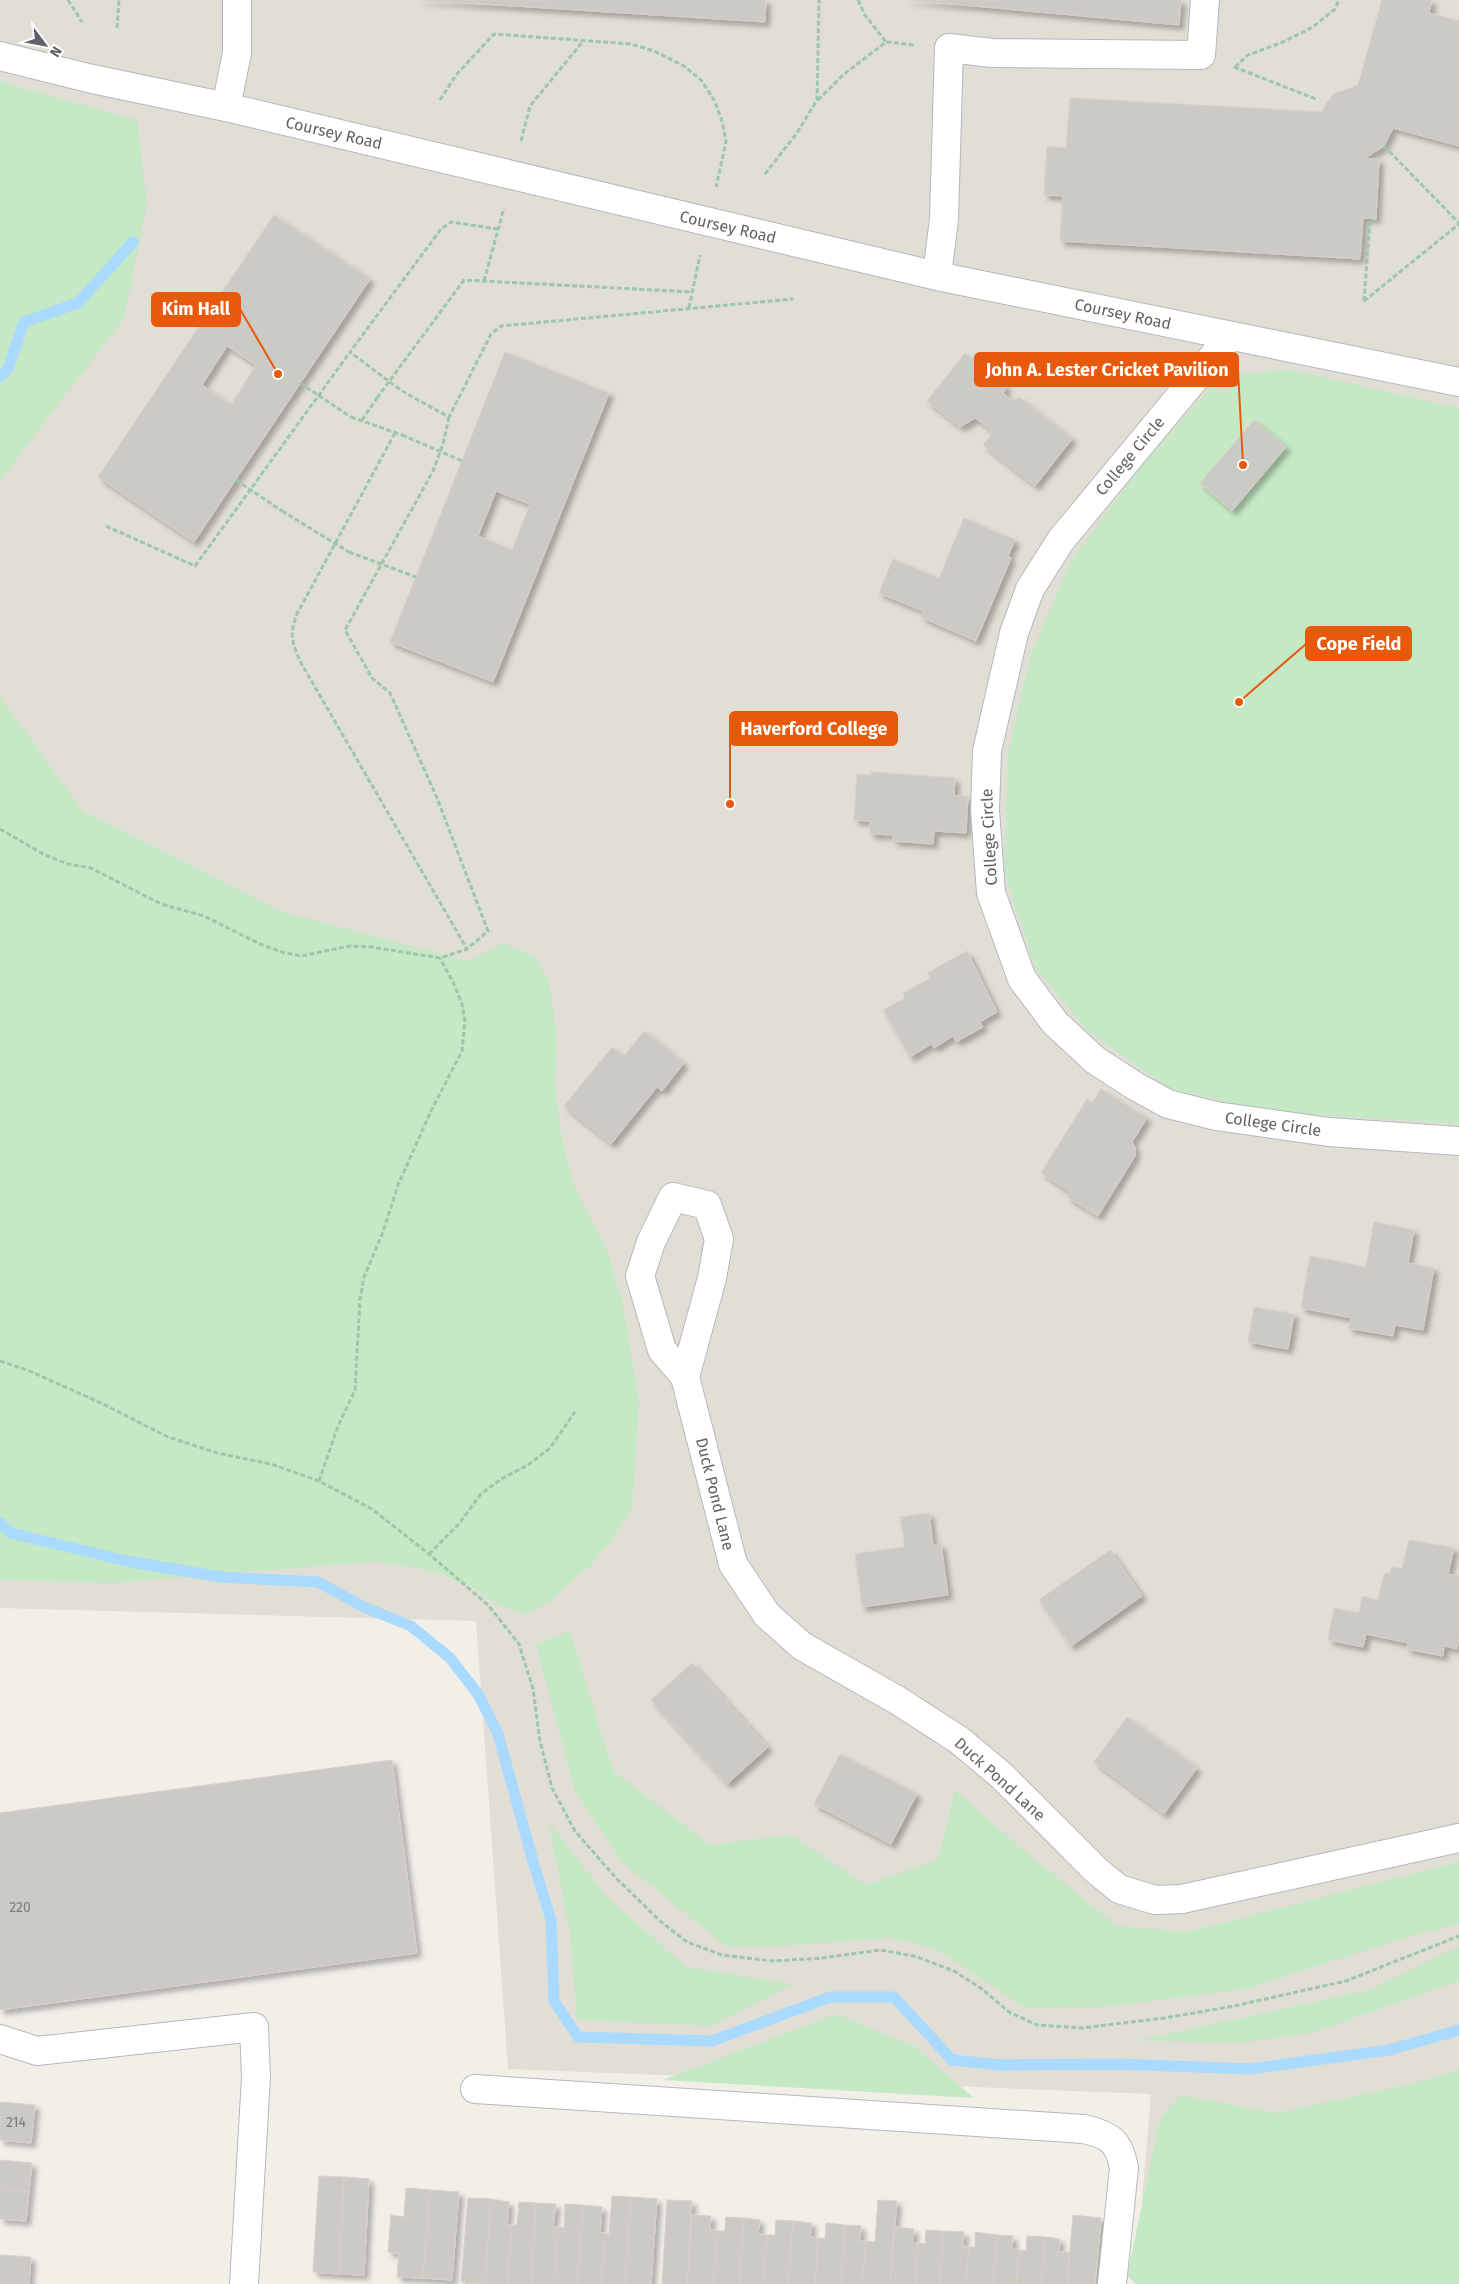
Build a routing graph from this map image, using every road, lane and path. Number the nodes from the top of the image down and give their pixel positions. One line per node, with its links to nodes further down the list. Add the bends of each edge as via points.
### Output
1 (68, 0): 8 (path)
2 (120, 0): 9 (path)
3 (237, 0): 19 (street, via 238,54)
4 (819, 0): 18 (path)
5 (858, 0): 11 (path)
6 (1205, 0): 13 (street)
7 (1338, 0): 15 (path, via 1335,9 1313,27 1248,55)
8 (82, 22)
9 (117, 28)
10 (585, 40): 17 (path, via 494,34 456,75); 20 (path, via 530,106); 23 (path, via 631,44 654,51 684,66 701,80 714,100 726,142)
11 (886, 42): 12 (path); 18 (path)
12 (949, 48): 13 (street, via 992,53); 29 (street, via 944,219)
13 (1201, 55): 15 (path)
14 (0, 56): 19 (street, Coursey Road)
15 (1235, 67): 16 (path)
16 (1316, 99)
17 (440, 100)
18 (817, 100): 22 (path, via 798,133)
19 (226, 107): 29 (street, Coursey Road)
20 (519, 146)
21 (1384, 146): 26 (path)
22 (764, 174)
23 (714, 193)
24 (505, 204): 27 (path)
25 (1370, 218): 26 (path, via 1364,301)
26 (1459, 224)
27 (498, 229): 30 (path); 35 (path, via 451,222 441,229)
28 (702, 249): 31 (path)
29 (937, 276): 34 (street, Coursey Road)
30 (484, 281): 31 (path); 39 (path, bridge, via 464,280)
31 (692, 292): 33 (path)
32 (792, 299): 33 (path)
33 (689, 308): 38 (path, via 501,326 491,334)
34 (1230, 336): 36 (street, Coursey Road); 49 (street, College Circle, via 1061,540 1030,589 1014,633 987,751 985,810 991,893 1022,979 1055,1023 1095,1060 1168,1104 1216,1116 1329,1132)
35 (350, 352): 38 (path, via 402,391); 43 (path, via 195,566)
36 (1459, 382)
37 (300, 383): 39 (path, bridge, via 350,417)
38 (449, 417): 47 (path, via 433,471 345,630 372,678 390,693 474,890 488,931)
39 (362, 421): 40 (path)
40 (395, 433): 41 (path, bridge); 44 (path)
41 (462, 461)
42 (236, 480): 44 (path, bridge)
43 (106, 526)
44 (335, 545): 45 (path, bridge); 47 (path, via 297,614 292,643)
45 (416, 577)
46 (0, 829): 48 (path, via 43,854 68,864 91,868 160,904 204,916 282,952 301,956 357,946)
47 (467, 949): 48 (path)
48 (440, 958): 53 (path, via 462,1004 465,1021 462,1051 398,1185 364,1277 355,1390 335,1433)
49 (1459, 1141)
50 (0, 1361): 53 (path, via 101,1403 168,1436 217,1453 271,1464)
51 (685, 1377): 51 (street, Duck Pond Lane, via 712,1278 719,1238 707,1205 673,1197 651,1242 640,1276 662,1350); 55 (street, Duck Pond Lane, via 733,1564 768,1615 802,1646 960,1740 1119,1889 1155,1900 1182,1899)
52 (576, 1412): 54 (path, via 550,1448 481,1494 458,1525)
53 (319, 1481): 54 (path, via 372,1510)
54 (429, 1554): 56 (path, via 488,1605 519,1644 533,1689 540,1741 552,1788 575,1831 615,1877 660,1921 687,1942 722,1955 774,1961 880,1950 914,1956 954,1971 1009,2012 1037,2025 1082,2028 1234,2006 1346,1981)
55 (1459, 1838)
56 (1459, 1936)
57 (0, 2039): 59 (street, via 37,2051 254,2027 256,2078)
58 (475, 2089): 60 (street, via 1084,2129 1102,2133 1113,2140 1121,2153 1124,2168)
59 (244, 2284)
60 (1112, 2284)

